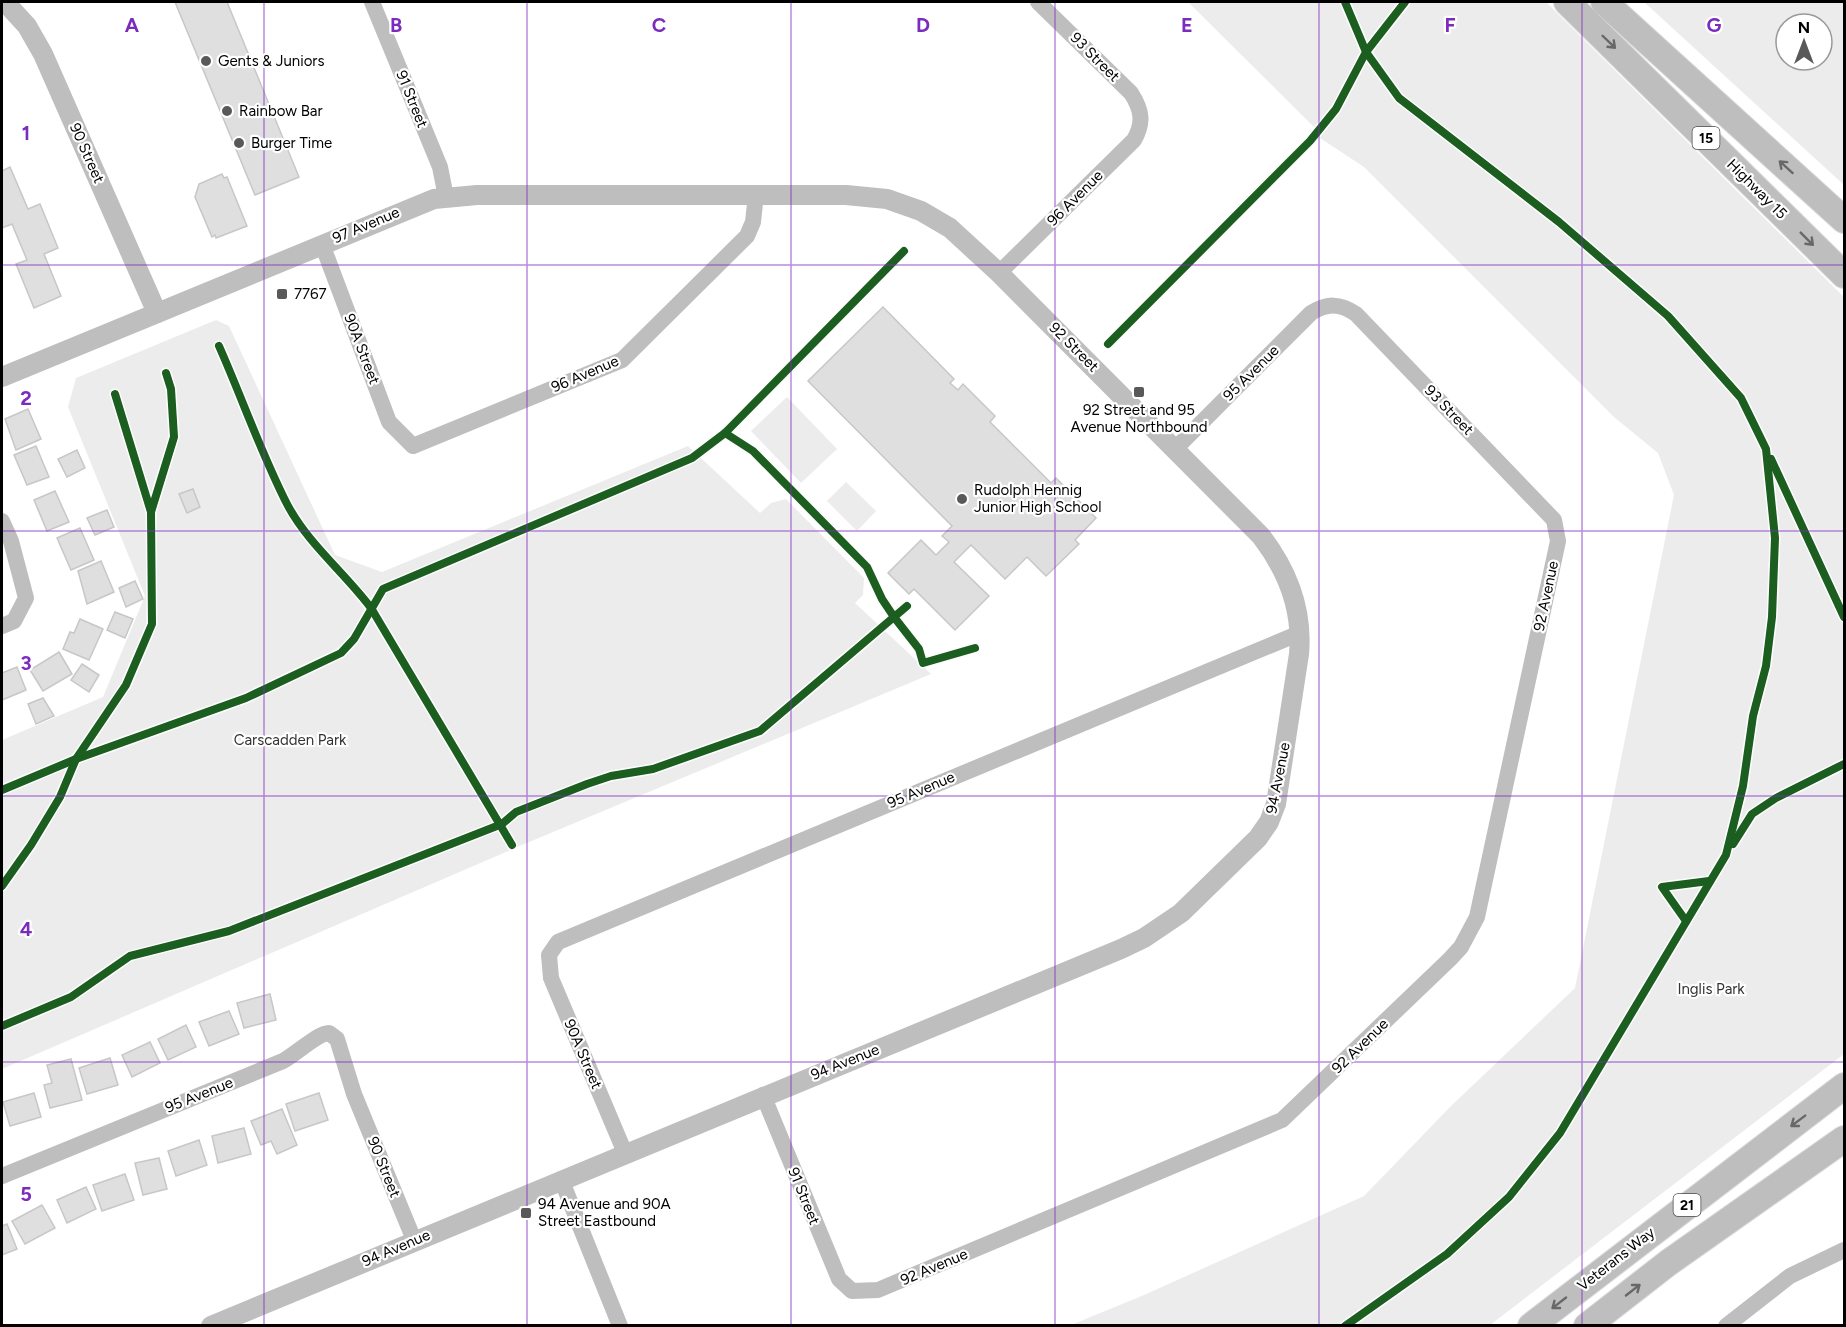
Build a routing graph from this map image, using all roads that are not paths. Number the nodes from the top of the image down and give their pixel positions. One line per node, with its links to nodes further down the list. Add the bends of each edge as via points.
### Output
1 (5, 2): 14 (street, 90 Street, via 27,26 43,54)
2 (372, 2): 8 (street, 91 Street, via 440,167)
3 (1038, 2): 6 (street, 93 Street, via 1131,93)
4 (1567, 2): 12 (main road, Highway 15 / 15, one-way to 12)
5 (1604, 2): 9 (main road, 15, one-way to 5)
6 (1142, 118): 11 (street, 96 Avenue, via 1134,140)
7 (756, 194): 8 (street, 97 Avenue); 11 (street, 92 Street, via 864,196 906,205 950,228); 16 (street, 96 Avenue, via 747,236 622,360)
8 (446, 197): 10 (street, 97 Avenue, via 421,202)
9 (1845, 220)
10 (322, 244): 14 (street, 97 Avenue); 16 (street, 90A Street, via 389,422)
11 (999, 273): 17 (street, 92 Street)
12 (1845, 275)
13 (1331, 305): 17 (street, 95 Avenue, via 1311,313); 19 (street, 93 Street, via 1356,314 1546,510)
14 (157, 313): 15 (street, 97 Avenue)
15 (2, 377)
16 (412, 446)
17 (1175, 449): 21 (street, 92 Street, via 1274,553 1292,592)
18 (2, 521): 20 (street, via 12,541 26,598 14,621)
19 (1557, 528): 32 (street, 92 Avenue, via 1558,542 1477,917 1450,959 1281,1120 878,1290)
20 (2, 626)
21 (1300, 633): 22 (street, 95 Avenue, via 565,938); 25 (street, 94 Avenue, via 1273,814 1258,838 1181,913 1121,949)
22 (549, 955): 27 (street, 90A Street, via 551,978)
23 (1845, 1086): 35 (main road, Veterans Way / 21, one-way to 35)
24 (354, 1094): 28 (street, 95 Avenue, via 337,1039 323,1033 283,1061); 30 (street, 90 Street)
25 (763, 1095): 27 (street, 94 Avenue); 32 (street, 91 Street, via 834,1271)
26 (1845, 1139): 36 (main road, 21, one-way to 26, via 1668,1263)
27 (625, 1153): 29 (street, 94 Avenue)
28 (2, 1176)
29 (561, 1179): 30 (street, 94 Avenue); 34 (street)
30 (414, 1240): 33 (street, 94 Avenue)
31 (1845, 1250): 37 (street, via 1790,1276)
32 (852, 1291)
33 (211, 1326)
34 (620, 1326)
35 (1531, 1326)
36 (1587, 1326)
37 (1726, 1326)

